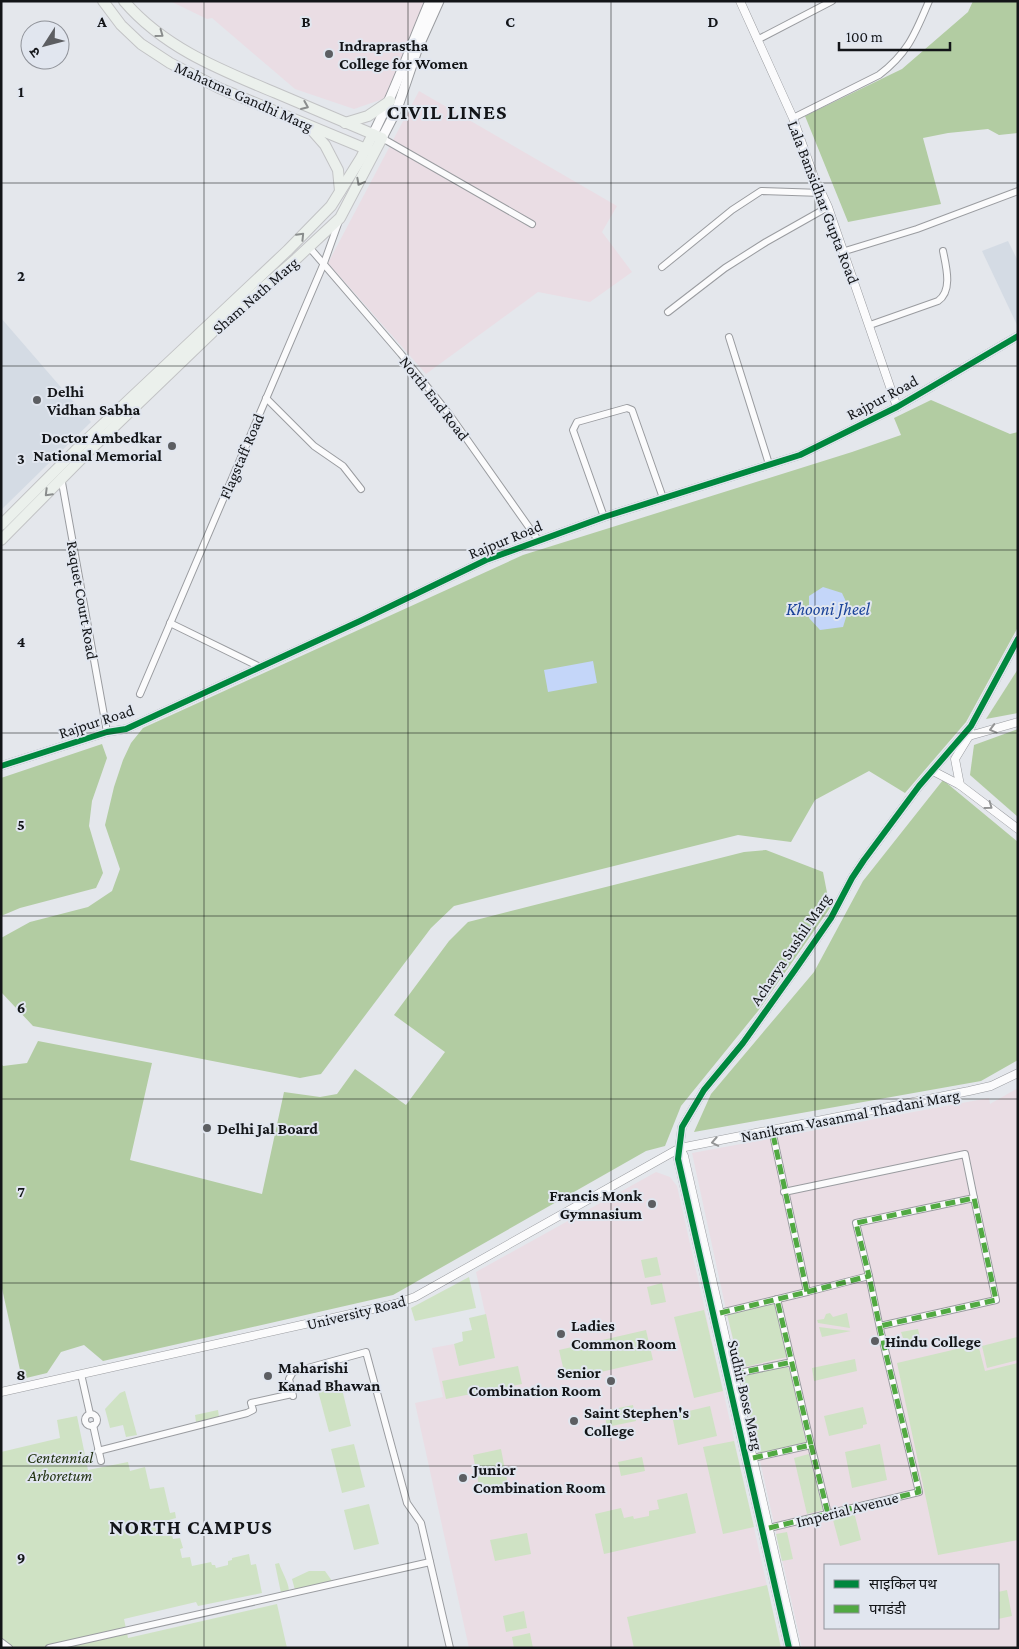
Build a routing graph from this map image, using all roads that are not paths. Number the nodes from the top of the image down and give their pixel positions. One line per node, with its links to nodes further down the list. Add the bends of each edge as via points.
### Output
1 (103, 1): 12 (main road, Mahatma Gandhi Marg, via 141,44 170,63 219,88)
2 (124, 1): 11 (main road, Mahatma Gandhi Marg, one-way to 11, via 157,33 187,53)
3 (430, 1): 9 (main road, Sham Nath Marg)
4 (439, 1): 13 (main road, Sham Nath Marg, via 396,109)
5 (740, 1): 8 (street, Lala Bansidhar Gupta Road)
6 (832, 1): 8 (street)
7 (929, 1): 10 (street, via 912,41 891,66)
8 (757, 40): 10 (street, Lala Bansidhar Gupta Road)
9 (390, 101): 11 (main road, via 368,116); 13 (main road, Sham Nath Marg)
10 (792, 118): 17 (street, Lala Bansidhar Gupta Road)
11 (345, 123): 13 (main road, Mahatma Gandhi Marg)
12 (308, 125): 14 (main road, Mahatma Gandhi Marg); 15 (main road, via 325,145 338,170)
13 (377, 136): 14 (main road, Sham Nath Marg); 20 (street)
14 (370, 151): 15 (main road, Sham Nath Marg); 19 (main road, Sham Nath Marg, one-way to 19)
15 (340, 191): 33 (main road, Sham Nath Marg, one-way to 15, via 288,250 331,206)
16 (1018, 191): 23 (street, via 917,229)
17 (822, 193): 18 (street, Lala Bansidhar Gupta Road); 25 (street, via 761,191 732,210)
18 (828, 207): 23 (street, Lala Bansidhar Gupta Road); 26 (street, via 725,268)
19 (340, 218): 21 (main road, Sham Nath Marg); 24 (street, Flagstaff Road)
20 (532, 224)
21 (309, 247): 24 (street, North End Road); 33 (main road, Sham Nath Marg)
22 (943, 250): 27 (street, via 947,279 942,298)
23 (845, 251): 27 (street, Lala Bansidhar Gupta Road)
24 (324, 263): 30 (street, Flagstaff Road); 39 (street, North End Road, via 449,414)
25 (662, 267)
26 (668, 312)
27 (870, 325): 31 (street, Lala Bansidhar Gupta Road)
28 (730, 336): 32 (street)
29 (1018, 336): 31 (street, Rajpur Road)
30 (266, 398): 34 (street, via 314,446 343,466); 40 (street, Flagstaff Road)
31 (897, 407): 32 (street, Rajpur Road, via 800,455)
32 (769, 464): 35 (street, Rajpur Road)
33 (60, 474): 37 (main road, Sham Nath Marg); 38 (main road, Sham Nath Marg, one-way to 38); 46 (street, Raquet Court Road)
34 (361, 489)
35 (662, 498): 36 (street, Rajpur Road); 36 (street, via 632,410 627,408 577,422 573,430)
36 (604, 517): 39 (street, Rajpur Road)
37 (1, 525)
38 (1, 540)
39 (538, 540): 42 (street, Rajpur Road, via 486,560)
40 (170, 623): 42 (street); 43 (street, Flagstaff Road)
41 (1018, 639): 45 (street)
42 (260, 667): 46 (street, Rajpur Road, via 126,728)
43 (140, 694)
44 (1018, 722): 47 (street, one-way to 47)
45 (971, 726): 47 (street); 49 (street, Acharya Sushil Marg)
46 (106, 732): 48 (street, Rajpur Road)
47 (970, 736): 50 (street, via 955,759)
48 (1, 766)
49 (933, 771): 50 (street); 54 (street, Acharya Sushil Marg, via 864,860 796,970 704,1090 682,1127)
50 (960, 785): 51 (street, one-way to 51)
51 (1018, 829)
52 (1018, 1073): 53 (street, Nanikram Vasanmal Thadani Marg, via 991,1086)
53 (772, 1130): 54 (street, Nanikram Vasanmal Thadani Marg, one-way to 54); 55 (street)
54 (680, 1148): 60 (street, Sudhir Bose Marg); 63 (street, University Road, via 415,1297); 77 (street, Sudhir Bose Marg, via 678,1159)
55 (784, 1192): 56 (street, via 965,1154); 58 (street)
56 (974, 1198): 57 (street, via 856,1223); 61 (street, via 996,1300)
57 (869, 1276): 58 (street); 61 (street)
58 (807, 1292): 59 (street)
59 (777, 1299): 60 (street); 62 (street)
60 (720, 1313): 64 (street, Sudhir Bose Marg)
61 (880, 1326): 70 (street, Imperial Avenue, via 919,1492)
62 (792, 1362): 64 (street); 66 (street)
63 (81, 1374): 65 (street, University Road); 67 (street, via 90,1414 86,1421 93,1425)
64 (734, 1374): 68 (street, Sudhir Bose Marg)
65 (1, 1392)
66 (811, 1445): 68 (street); 70 (street)
67 (98, 1451): 69 (street); 72 (street, via 247,1413 253,1410 251,1403 293,1395 289,1379 293,1372 366,1352 406,1503 420,1521)
68 (753, 1458): 71 (street, Sudhir Bose Marg)
69 (101, 1461)
70 (828, 1514): 71 (street, Imperial Avenue)
71 (772, 1528): 78 (street, Sudhir Bose Marg)
72 (430, 1562): 75 (street); 76 (street)
73 (1, 1642): 74 (street)
74 (8, 1648)
75 (49, 1648)
76 (450, 1648)
77 (789, 1648)
78 (796, 1648)

